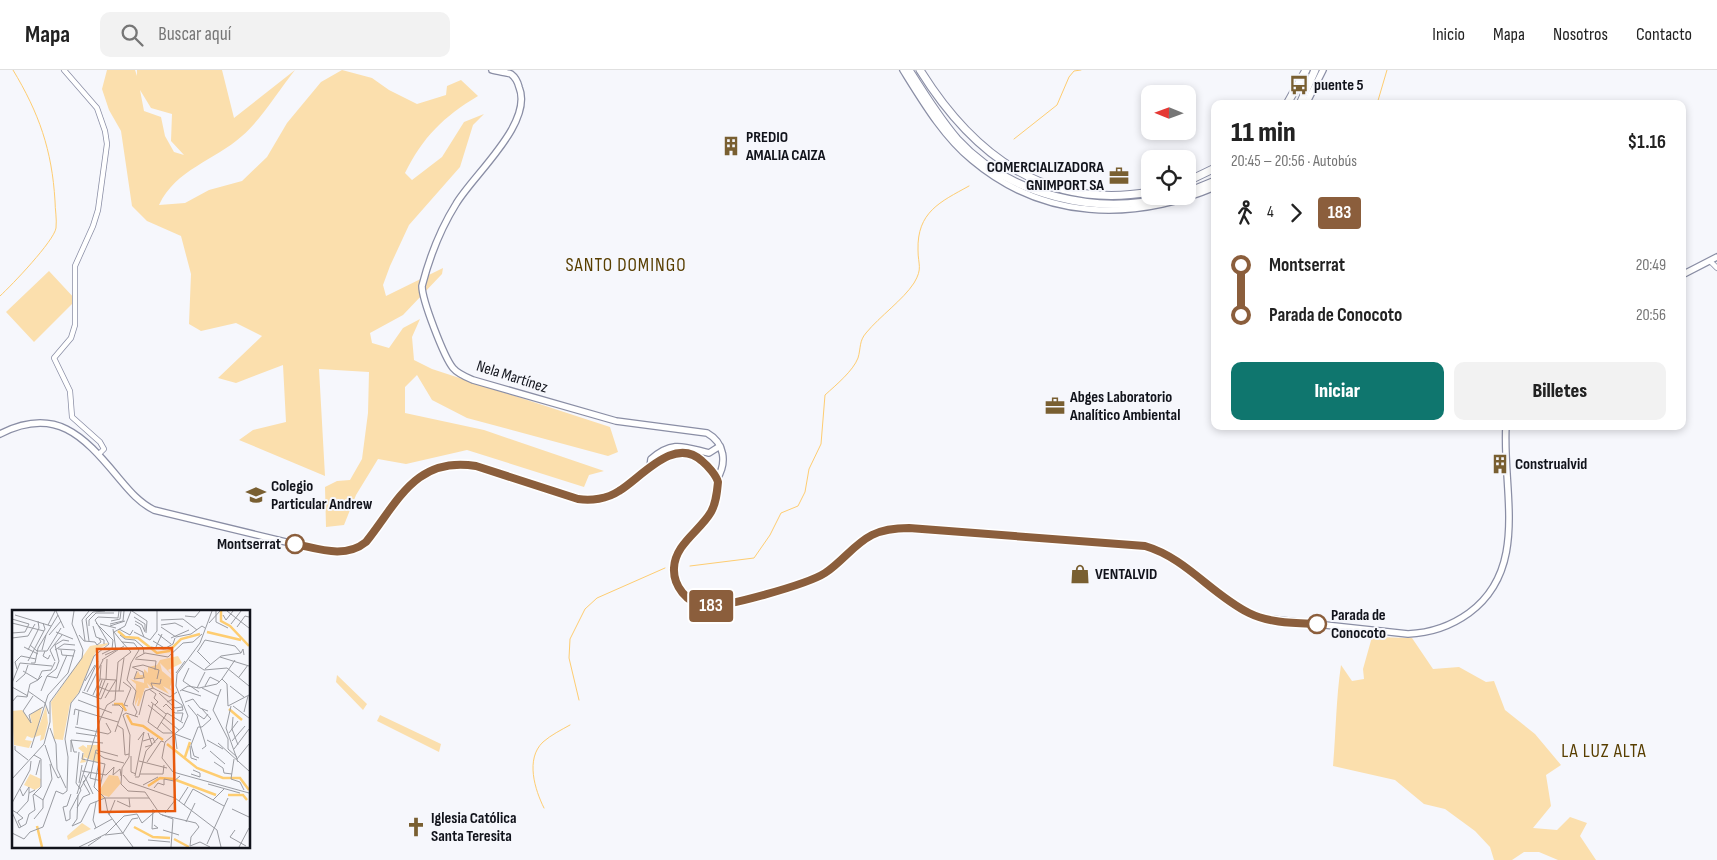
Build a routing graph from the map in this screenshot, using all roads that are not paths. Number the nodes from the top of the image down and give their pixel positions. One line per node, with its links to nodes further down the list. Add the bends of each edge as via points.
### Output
1 (64, 70): 26 (street, via 97,108 107,144 98,210 75,266 75,325 71,338 54,358 70,390 72,417 100,442 104,449)
2 (492, 70): 25 (main road, Nela Martínez, via 510,74 517,82 522,100 518,117 507,137 453,209 422,286 427,307 451,365 473,380 581,412 616,421 707,433)
3 (903, 70): 16 (main road, via 942,130 972,161 1040,199 1080,209 1122,211 1160,206)
4 (909, 70): 18 (highway, via 958,140 995,169 1063,199 1103,204)
5 (920, 70): 17 (highway, via 938,99 968,135 1027,176 1080,194)
6 (1306, 70): 9 (highway)
7 (1316, 70): 10 (highway)
8 (1323, 70): 11 (main road)
9 (1289, 100)
10 (1302, 100)
11 (1308, 100)
12 (1211, 170): 13 (highway)
13 (1196, 177)
14 (1211, 183): 15 (highway)
15 (1196, 189)
16 (1211, 189)
17 (1141, 192)
18 (1141, 202)
19 (1717, 257): 20 (main road)
20 (1710, 261): 21 (street); 22 (main road)
21 (1717, 268)
22 (1686, 274)
23 (1506, 430): 28 (main road, via 1509,534 1501,574 1484,599 1460,620 1430,632 1415,634 1260,618 1242,609 1164,552 1145,546 909,528 874,534 826,572 804,582 719,605 701,605 682,592 674,565 679,551 714,505)
24 (0, 434): 26 (main road, via 20,425 49,423 76,434)
25 (720, 446): 27 (main road, via 709,453 686,446 671,446 651,459); 28 (main road, via 724,463)
26 (99, 454): 27 (main road, via 136,498 154,510 319,550 340,552 354,550 366,542 409,485 421,475 440,467 476,466 588,500 619,492)
27 (650, 467): 28 (main road, via 671,455 684,454 699,458)
28 (717, 479)

